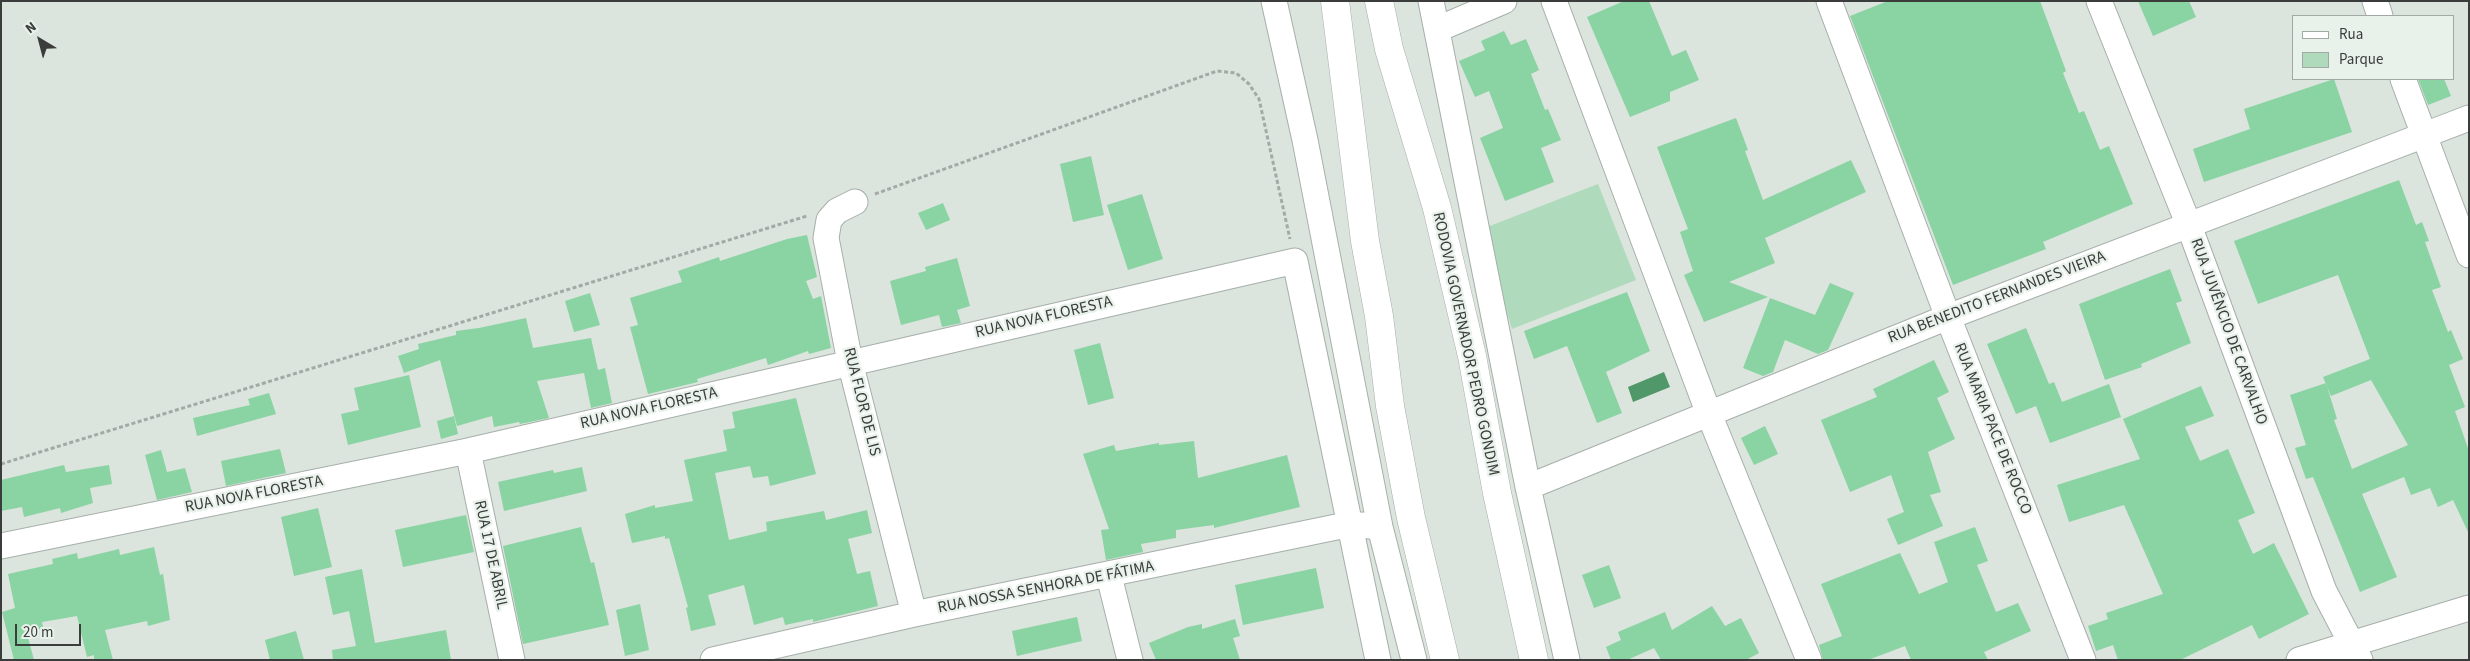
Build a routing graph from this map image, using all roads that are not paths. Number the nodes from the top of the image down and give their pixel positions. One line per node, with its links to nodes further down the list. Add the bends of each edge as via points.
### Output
1 (1274, 1): 24 (street, via 1305,140)
2 (1335, 1): 35 (highway, via 1365,241 1379,316 1390,406 1411,518)
3 (1378, 1): 36 (highway, RODOVIA GOVERNADOR PEDRO GONDIM, via 1437,208)
4 (1432, 1): 11 (street)
5 (1504, 1): 11 (street)
6 (1554, 1): 20 (street)
7 (1829, 1): 18 (street, RUA MARIA PACE DE ROCCO)
8 (2099, 1): 16 (street, RUA JUVÊNCIO DE CARVALHO)
9 (2375, 1): 10 (street)
10 (2380, 15)
11 (1438, 29): 22 (street)
12 (2403, 80): 14 (street)
13 (2469, 118): 14 (street, RUA BENEDITO FERNANDES VIEIRA)
14 (2424, 134): 16 (street, RUA BENEDITO FERNANDES VIEIRA); 17 (street)
15 (855, 202): 19 (street, RUA FLOR DE LIS, via 837,211 826,229)
16 (2188, 224): 18 (street, RUA BENEDITO FERNANDES VIEIRA); 29 (street, RUA JUVÊNCIO DE CARVALHO, via 2324,591)
17 (2469, 255)
18 (1948, 317): 20 (street, RUA BENEDITO FERNANDES VIEIRA); 39 (street, RUA MARIA PACE DE ROCCO)
19 (850, 362): 21 (street, RUA NOVA FLORESTA); 23 (street, RUA NOVA FLORESTA, via 1295,261); 28 (street, RUA FLOR DE LIS)
20 (1708, 414): 22 (street, RUA BENEDITO FERNANDES VIEIRA); 38 (street)
21 (468, 451): 25 (street, RUA NOVA FLORESTA); 30 (street, RUA 17 DE ABRIL)
22 (1528, 487): 37 (street)
23 (1350, 524): 24 (street, RUA NOSSA SENHORA DE FÁTIMA); 26 (street, RUA NOSSA SENHORA DE FÁTIMA); 33 (street)
24 (1380, 527): 34 (street)
25 (1, 546)
26 (1108, 576): 28 (street, RUA NOSSA SENHORA DE FÁTIMA); 32 (street)
27 (2469, 608): 29 (street)
28 (914, 614): 31 (street, RUA NOSSA SENHORA DE FÁTIMA)
29 (2356, 652): 40 (street)
30 (512, 660)
31 (713, 660)
32 (1130, 660)
33 (1378, 660)
34 (1414, 660)
35 (1444, 660)
36 (1534, 660)
37 (1568, 660)
38 (1809, 660)
39 (2083, 660)
40 (2299, 660)

